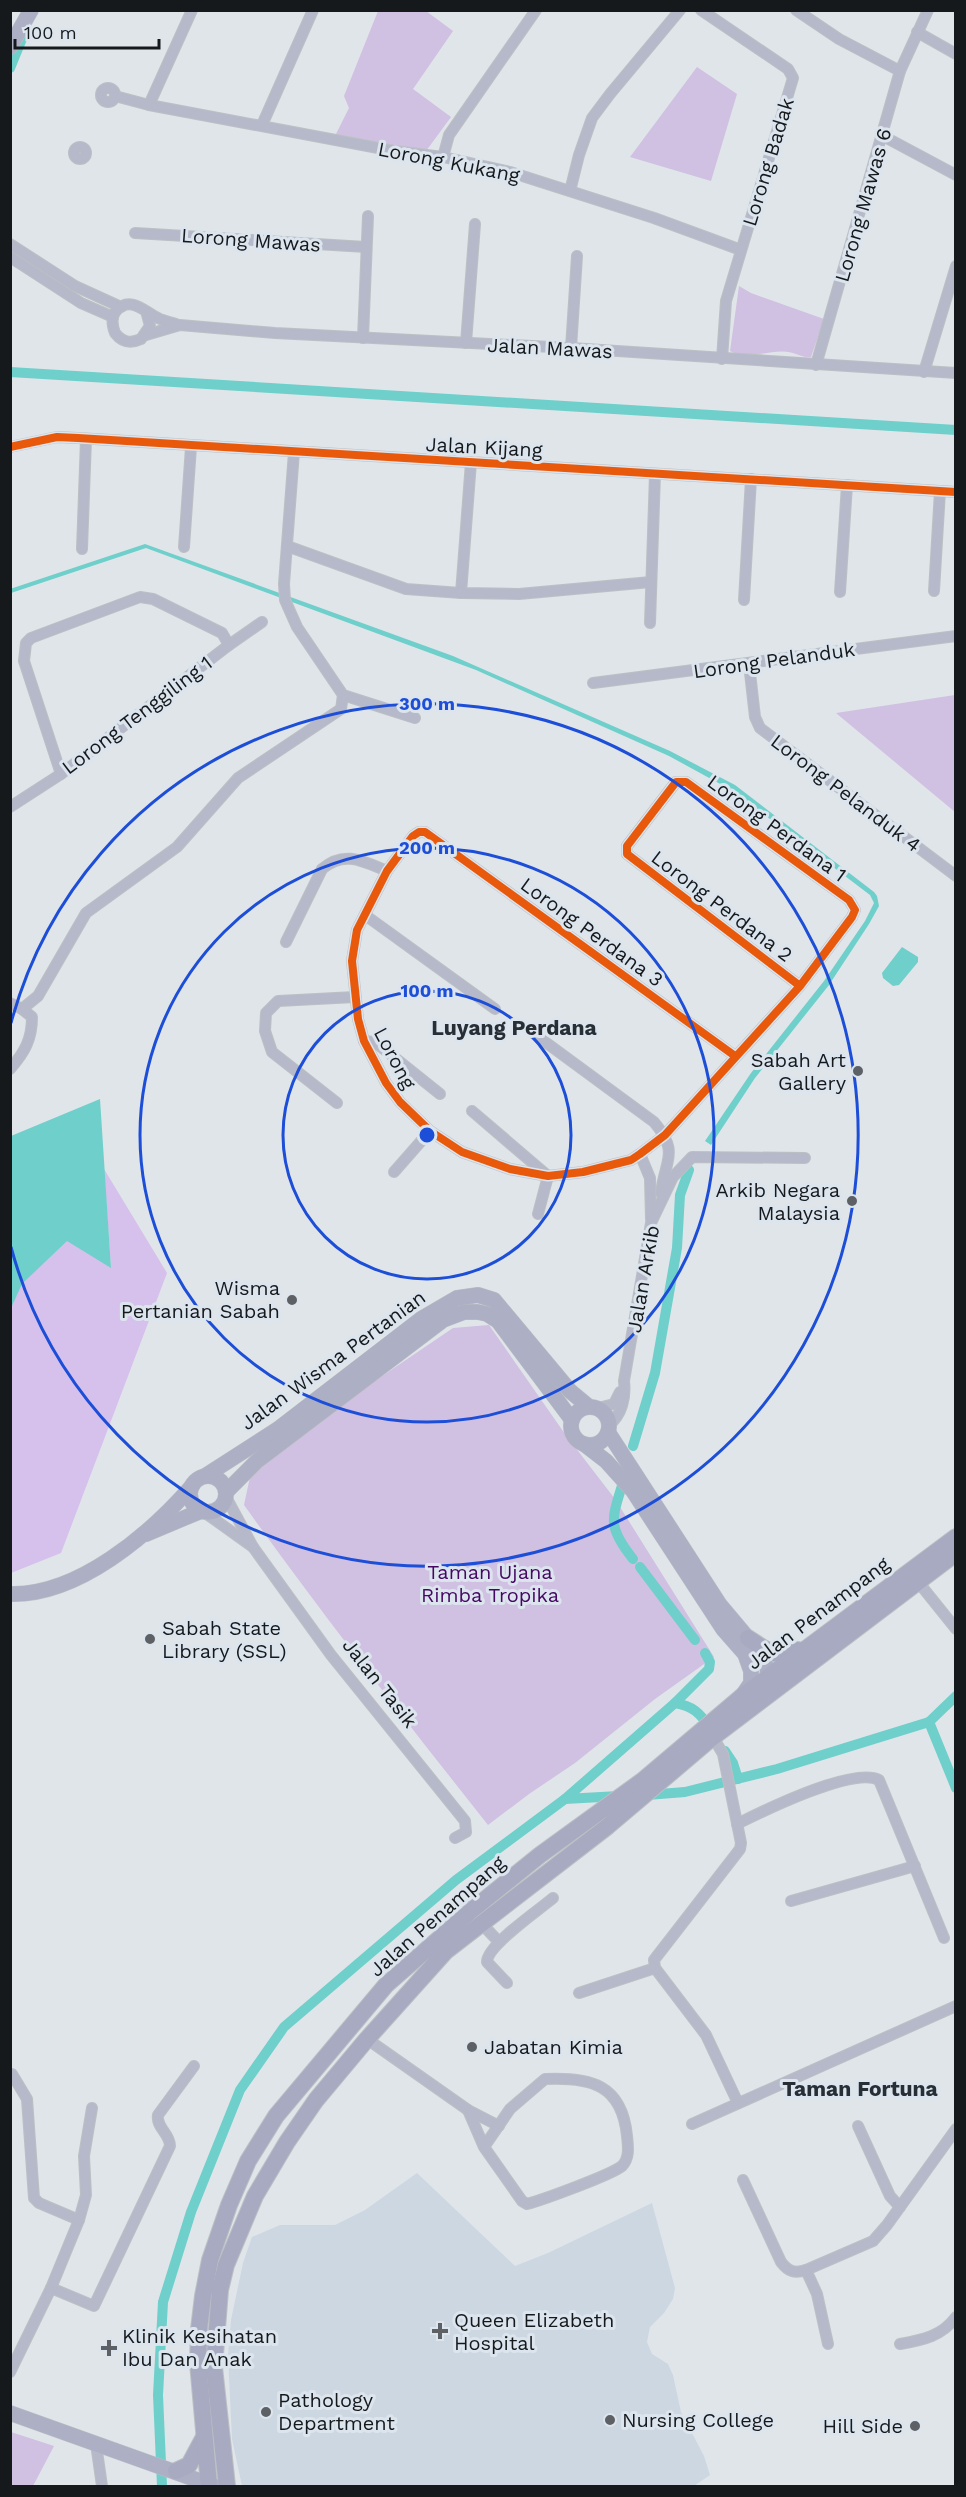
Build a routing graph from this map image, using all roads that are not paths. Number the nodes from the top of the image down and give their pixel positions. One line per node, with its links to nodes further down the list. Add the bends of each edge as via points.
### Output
1 (31, 10): 10 (street)
2 (192, 10): 14 (street)
3 (313, 10): 15 (street)
4 (536, 10): 17 (street, via 449,135)
5 (680, 10): 19 (street, via 592,118)
6 (701, 10): 25 (street, Lorong Badak, via 792,74)
7 (796, 10): 12 (street, via 839,39)
8 (928, 10): 9 (street, Lorong Mawas 6)
9 (917, 32): 11 (street); 12 (street, Lorong Mawas 6)
10 (10, 47)
11 (956, 54)
12 (900, 71): 16 (street, Lorong Mawas 6)
13 (115, 96): 14 (street, Lorong Kukang)
14 (149, 105): 15 (street, Lorong Kukang)
15 (262, 125): 17 (street, Lorong Kukang)
16 (883, 136): 18 (street); 38 (street, Lorong Mawas 6)
17 (443, 157): 19 (street, Lorong Kukang)
18 (956, 175)
19 (570, 191): 25 (street, Lorong Kukang)
20 (368, 216): 24 (street)
21 (475, 224): 35 (street)
22 (135, 233): 24 (street, Lorong Mawas)
23 (10, 244): 29 (street, via 75,286)
24 (366, 247): 34 (street)
25 (741, 250): 37 (street, Lorong Badak, via 726,301)
26 (577, 256): 36 (street)
27 (10, 257): 31 (street, via 81,303)
28 (956, 266): 39 (street)
29 (121, 307): 30 (street, via 132,304); 31 (street)
30 (146, 311): 32 (street); 33 (street, via 150,326)
31 (113, 317): 33 (street, via 115,333 123,340 135,342)
32 (180, 325): 33 (street, Jalan Mawas); 34 (street, Jalan Mawas)
33 (146, 335)
34 (363, 338): 35 (street, Jalan Mawas)
35 (466, 343): 36 (street, Jalan Mawas)
36 (571, 348): 37 (street, Jalan Mawas)
37 (722, 359): 38 (street, Jalan Mawas)
38 (816, 365): 39 (street, Jalan Mawas)
39 (924, 372): 40 (street, Jalan Mawas)
40 (956, 373)
41 (86, 439): 42 (street, Jalan Kijang, via 57,438); 43 (street, Jalan Kijang); 53 (street)
42 (10, 447)
43 (191, 447): 44 (street, Jalan Kijang); 52 (street)
44 (294, 452): 45 (street, Jalan Kijang); 51 (street)
45 (471, 462): 46 (street, Jalan Kijang); 57 (street)
46 (655, 474): 47 (street, Jalan Kijang); 54 (street)
47 (752, 479): 48 (street, Jalan Kijang); 58 (street)
48 (847, 485): 49 (street, Jalan Kijang); 56 (street)
49 (940, 491): 50 (street, Jalan Kijang); 55 (street)
50 (956, 492)
51 (287, 546): 57 (street, via 406,589); 65 (street, via 285,600 297,627)
52 (184, 547)
53 (82, 549)
54 (651, 582): 57 (street, via 519,594); 60 (street)
55 (934, 591)
56 (840, 592)
57 (461, 593)
58 (744, 600)
59 (262, 622): 62 (street, Lorong Tenggiling 1)
60 (650, 623)
61 (956, 636): 63 (street, Lorong Pelanduk)
62 (229, 645): 67 (street, Lorong Tenggiling 1); 67 (street, via 222,633 153,599 140,597 31,638 26,643 24,661)
63 (749, 664): 64 (street, Lorong Pelanduk); 72 (street, Lorong Pelanduk 4, via 755,717 760,728)
64 (593, 683)
65 (343, 696): 66 (street); 78 (street, via 341,709 238,778 177,848 86,913 38,996)
66 (415, 718)
67 (61, 774): 69 (street, Lorong Tenggiling 1)
68 (686, 782): 75 (street, Lorong Perdana 1, via 849,900 855,910); 75 (street, Lorong Perdana 2, via 676,782 626,851)
69 (10, 807)
70 (429, 835): 71 (street, Lorong, via 419,832 412,836); 82 (street, Lorong Perdana 3)
71 (387, 871): 73 (street, Lorong); 74 (street, via 353,857 329,863 322,869)
72 (956, 876)
73 (365, 915): 76 (street, Lorong, via 357,930 352,961); 79 (street)
74 (286, 942)
75 (800, 986): 82 (street)
76 (355, 997): 81 (street, Lorong); 85 (street, via 278,1001 266,1013 265,1031 272,1052)
77 (10, 1003): 78 (street)
78 (22, 1009): 83 (street, via 32,1017 31,1039)
79 (495, 1009)
80 (533, 1033): 88 (street, via 654,1122)
81 (364, 1041): 84 (street, via 375,1042); 87 (street, Lorong, via 386,1083)
82 (735, 1056): 88 (street)
83 (10, 1069)
84 (440, 1094)
85 (337, 1102)
86 (472, 1111): 92 (street)
87 (430, 1131): 91 (street); 92 (street, Lorong, via 462,1152 488,1162)
88 (665, 1135): 89 (street); 93 (street, via 670,1150)
89 (636, 1157): 92 (street, Lorong, via 583,1172); 95 (street, via 650,1178)
90 (805, 1158): 93 (street, Jalan Arkib, via 692,1157 673,1177)
91 (394, 1172)
92 (548, 1176): 94 (street)
93 (660, 1201): 95 (street, Jalan Arkib)
94 (538, 1214)
95 (651, 1223): 96 (street, Jalan Arkib)
96 (624, 1381): 97 (street, Jalan Arkib, via 615,1402 605,1408); 99 (street, Jalan Arkib, via 620,1411)
97 (593, 1407): 98 (street, via 578,1411); 99 (street, via 606,1415); 101 (street, Jalan Wisma Pertanian, via 570,1391 502,1307 487,1297 466,1296 421,1319 278,1429)
98 (572, 1419): 100 (street, via 574,1437); 103 (street, Jalan Wisma Pertanian, via 498,1321 487,1314 464,1312 443,1320 257,1461)
99 (609, 1429): 100 (street, via 596,1445); 113 (street)
100 (584, 1444): 113 (street, via 615,1469 633,1491 723,1629)
101 (205, 1476): 102 (street); 103 (street, via 217,1478)
102 (192, 1486): 104 (street, via 191,1502); 105 (street)
103 (226, 1494): 104 (street, via 218,1509); 107 (street, Jalan Tasik)
104 (203, 1512): 105 (street); 107 (street, Jalan Tasik)
105 (143, 1535): 110 (street, via 69,1582 42,1591)
106 (956, 1537): 109 (main road, Jalan Penampang)
107 (253, 1547): 119 (street, Jalan Tasik, via 344,1671 465,1821 466,1832)
108 (956, 1553): 109 (main road, Jalan Penampang)
109 (914, 1576): 111 (street); 112 (main road, Jalan Penampang); 115 (main road, Jalan Penampang)
110 (10, 1594)
111 (956, 1629)
112 (811, 1645): 113 (main road, via 780,1655); 114 (main road, Jalan Penampang)
113 (746, 1646): 114 (street, via 762,1658); 116 (street, via 751,1683)
114 (769, 1677): 115 (main road); 116 (main road, Jalan Penampang)
115 (762, 1701): 117 (main road, Jalan Penampang)
116 (736, 1703): 117 (main road, Jalan Penampang)
117 (707, 1735): 118 (street, via 723,1754); 123 (main road, Jalan Penampang, via 627,1810); 130 (main road, Jalan Penampang, via 523,1869 387,1985)
118 (737, 1824): 120 (street, via 789,1798 873,1777 879,1780); 126 (street, via 740,1849 658,1953)
119 (455, 1838)
120 (915, 1866): 122 (street); 124 (street)
121 (553, 1898): 125 (street)
122 (791, 1901)
123 (482, 1923): 125 (street); 131 (main road, Jalan Penampang, via 446,1951)
124 (944, 1938)
125 (499, 1942): 127 (street, via 487,1959)
126 (655, 1968): 128 (street); 134 (street, via 706,2035)
127 (507, 1983)
128 (579, 1993)
129 (956, 2006): 134 (street)
130 (341, 2038): 131 (main road); 145 (main road, Jalan Penampang, via 276,2116 248,2161 229,2205)
131 (367, 2039): 136 (street); 145 (main road, Jalan Penampang, via 287,2142)
132 (194, 2066): 147 (street, via 158,2115 170,2146 94,2306)
133 (12, 2074): 144 (street, via 27,2099 34,2198)
134 (738, 2103): 137 (street)
135 (92, 2108): 144 (street, via 84,2156 86,2195)
136 (468, 2110): 138 (street); 141 (street)
137 (692, 2124)
138 (499, 2126): 141 (street); 141 (street, via 510,2109 544,2079 577,2079 605,2089 620,2103 629,2152 622,2166 527,2204)
139 (858, 2126): 143 (street, via 890,2196)
140 (956, 2129): 143 (street)
141 (484, 2147)
142 (742, 2180): 146 (street, via 781,2262 793,2272)
143 (900, 2207): 146 (street, via 873,2241)
144 (79, 2220): 147 (street)
145 (218, 2263): 153 (main road, Jalan Penampang, via 199,2329); 159 (main road, Jalan Penampang, via 214,2367)
146 (806, 2270): 149 (street, via 817,2294)
147 (51, 2288): 151 (street)
148 (956, 2317): 150 (street, via 948,2327 926,2340)
149 (828, 2344)
150 (900, 2344)
151 (10, 2373)
152 (10, 2413): 154 (street)
153 (204, 2437): 155 (main road, via 189,2465); 156 (main road, Jalan Penampang)
154 (96, 2444): 155 (street); 157 (street)
155 (176, 2471): 156 (street); 158 (street)
156 (211, 2486)
157 (102, 2487)
158 (192, 2487)
159 (227, 2487)

